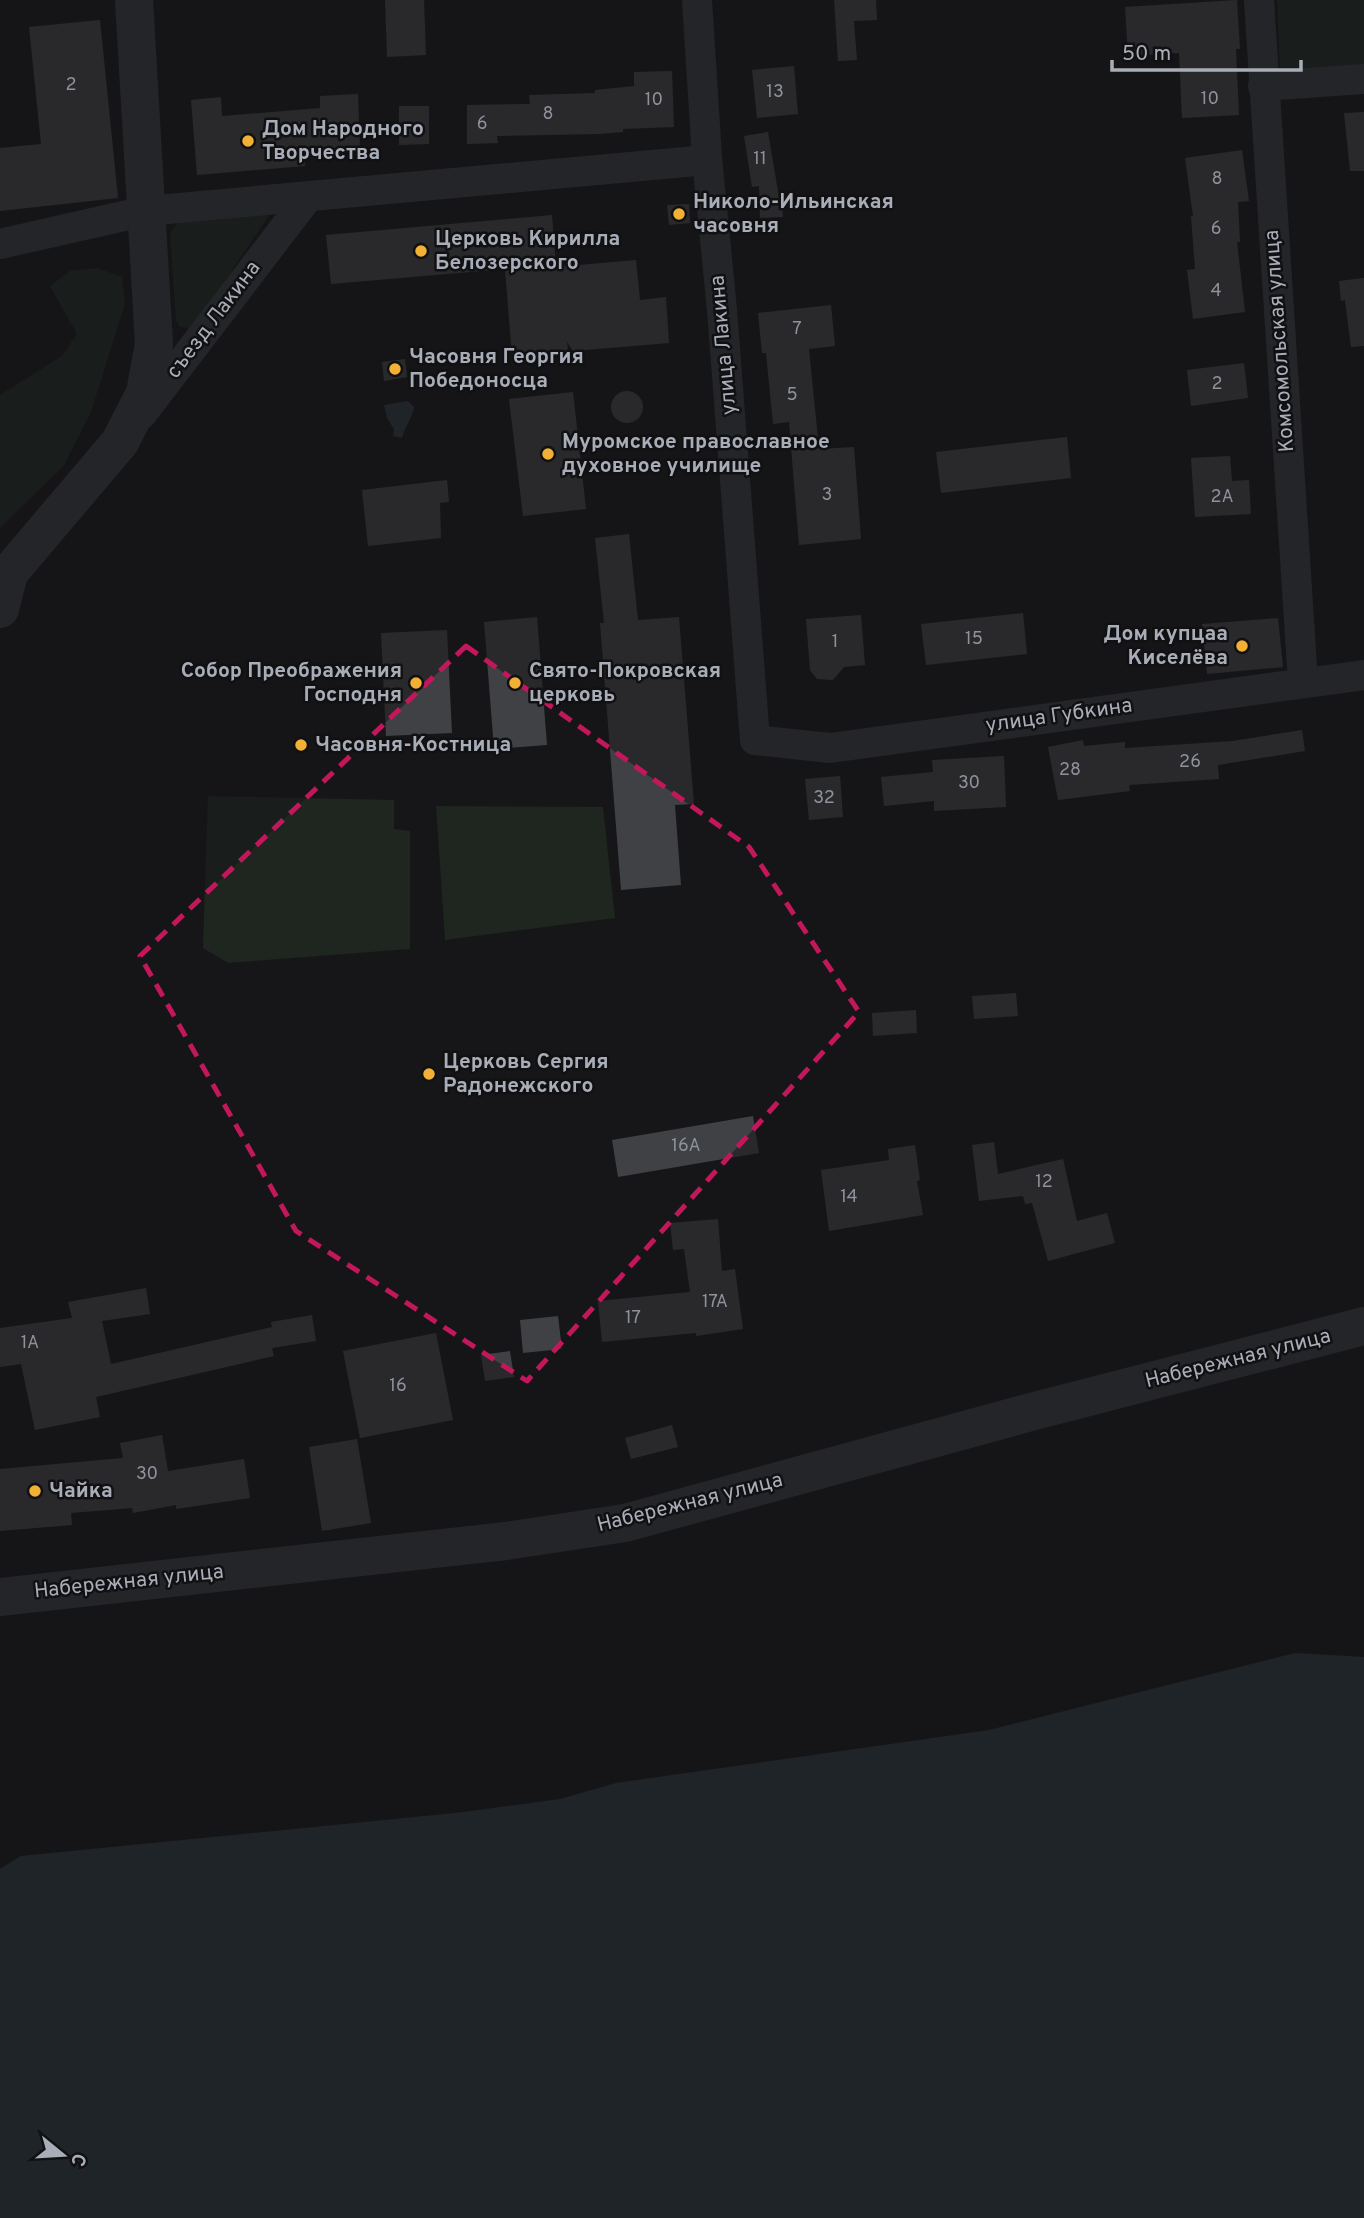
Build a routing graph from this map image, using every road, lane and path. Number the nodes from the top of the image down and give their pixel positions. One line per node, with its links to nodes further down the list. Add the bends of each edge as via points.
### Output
1 (134, 0): 8 (street, съезд Лакина)
2 (697, 0): 6 (street, улица Лакина)
3 (1259, 0): 5 (street, Комсомольская улица)
4 (1364, 79): 5 (street)
5 (1263, 86): 13 (street, Комсомольская улица)
6 (707, 160): 7 (street); 14 (street, улица Лакина)
7 (308, 197): 8 (street); 10 (street, съезд Лакина)
8 (146, 211): 9 (street); 10 (street, съезд Лакина, via 154,344 145,393)
9 (0, 244)
10 (120, 442): 11 (street, съезд Лакина, via 9,573)
11 (0, 609)
12 (1364, 675): 13 (street, улица Губкина)
13 (1303, 682): 14 (street, улица Губкина, via 831,748)
14 (755, 740)
15 (1364, 1326): 16 (street, Набережная улица, via 625,1523 506,1541)
16 (0, 1597)

